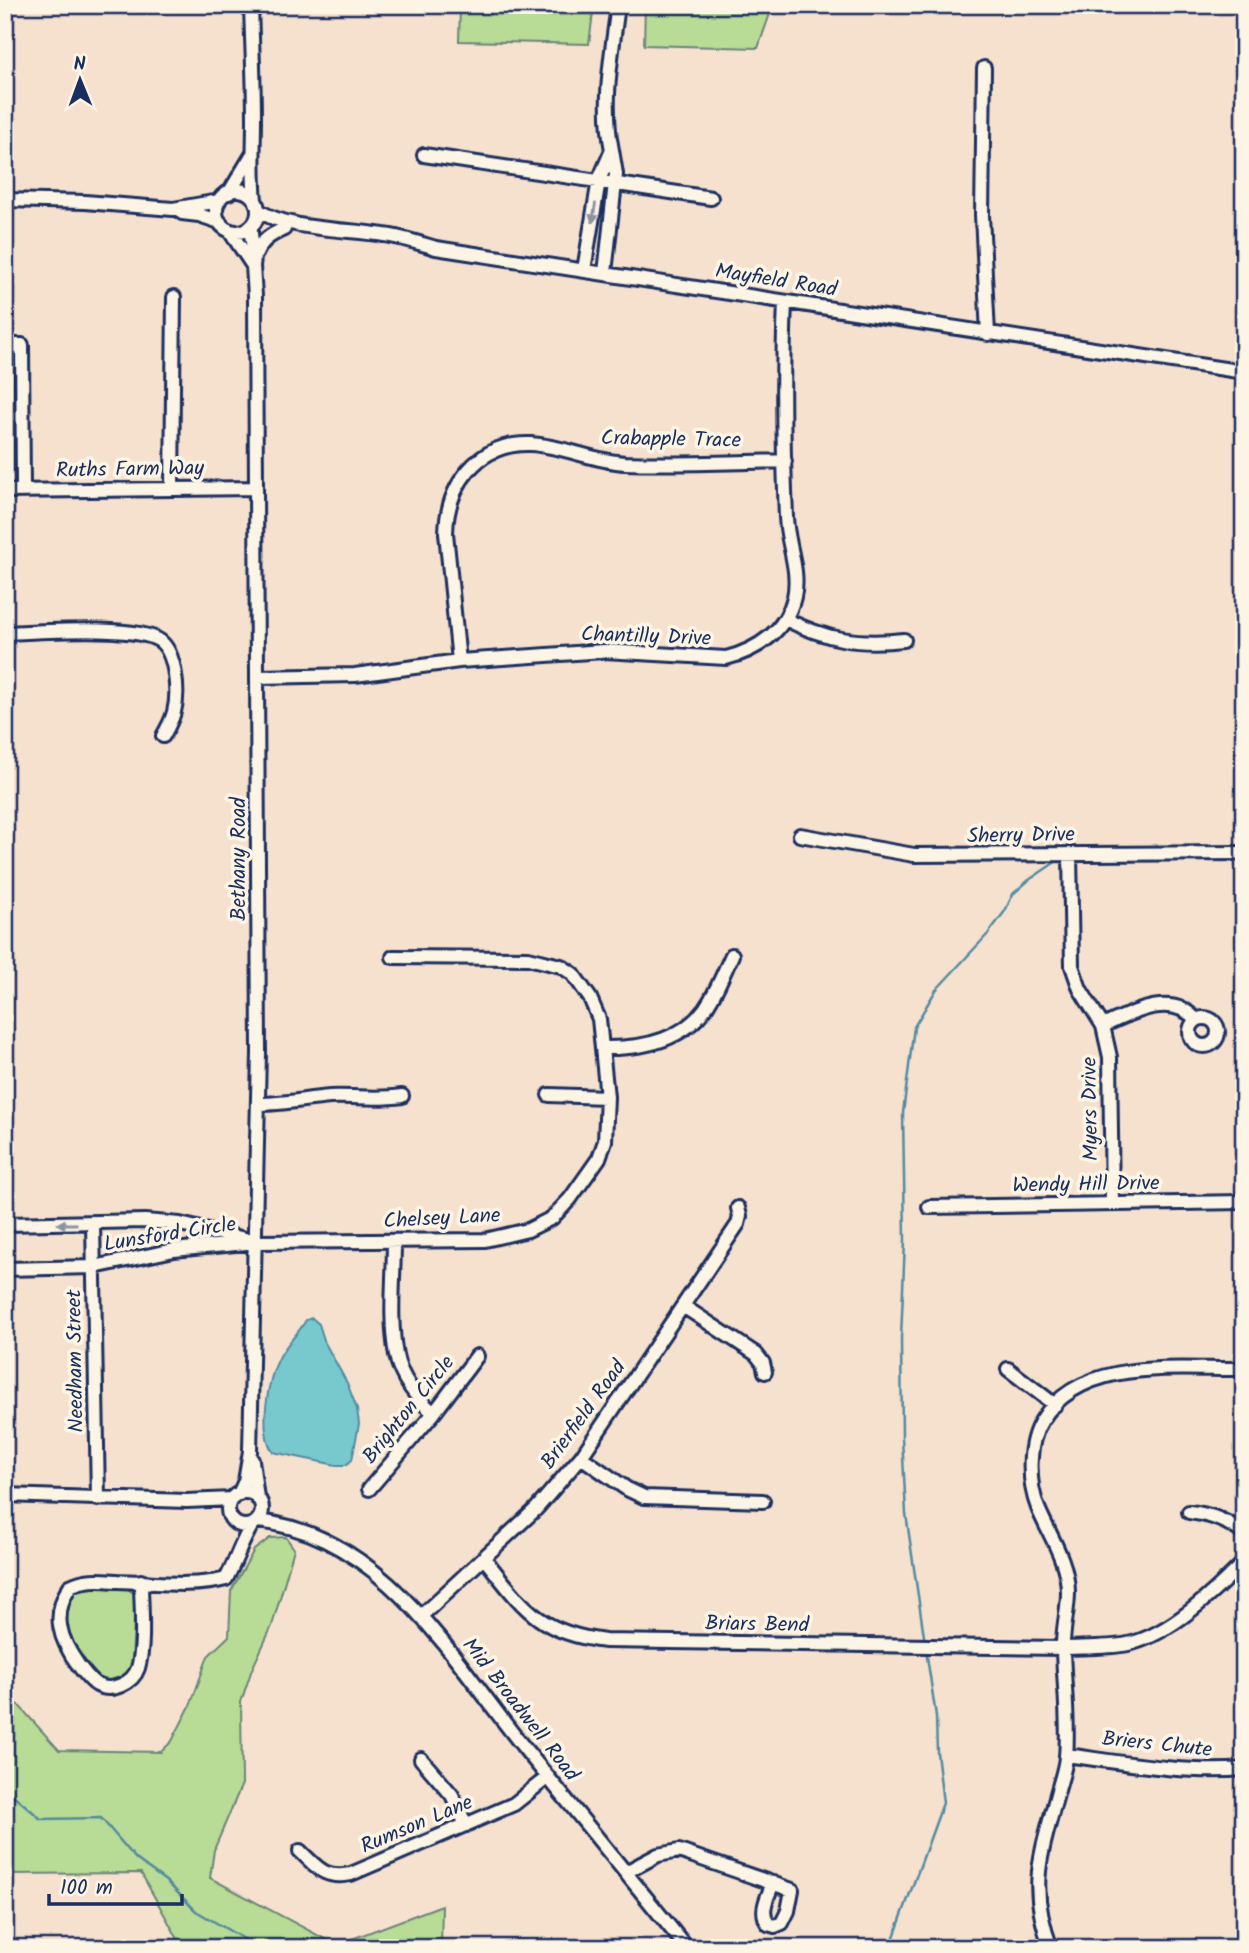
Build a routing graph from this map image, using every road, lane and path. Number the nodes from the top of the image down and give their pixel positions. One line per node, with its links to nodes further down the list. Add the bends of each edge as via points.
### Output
1 (251, 5): 5 (street)
2 (618, 5): 4 (street, via 607,108)
3 (984, 68): 23 (street, via 982,215)
4 (612, 150): 7 (street); 8 (street)
5 (252, 155): 9 (street); 12 (street)
6 (424, 155): 7 (street)
7 (599, 180): 8 (street); 19 (street, one-way to 19)
8 (615, 183): 10 (street); 20 (street)
9 (224, 197): 12 (street, via 245,192); 13 (street); 14 (street, via 216,211)
10 (711, 198)
11 (5, 200): 13 (street)
12 (256, 205): 15 (street); 16 (street, Mayfield Road, via 269,218)
13 (173, 209): 14 (street)
14 (224, 226): 15 (street, via 240,232); 18 (street, Bethany Road)
15 (252, 226): 17 (street, Mayfield Road); 18 (street, Bethany Road)
16 (302, 226): 17 (street, Mayfield Road); 19 (street, Mayfield Road, via 388,235 436,248)
17 (284, 229): 18 (street, via 268,236)
18 (254, 260): 28 (street, Bethany Road)
19 (584, 270): 20 (street, Mayfield Road)
20 (605, 274): 22 (street, Mayfield Road)
21 (174, 297): 27 (street)
22 (785, 302): 23 (street, Mayfield Road); 26 (street, Chantilly Drive)
23 (988, 334): 25 (street, Mayfield Road)
24 (5, 345): 29 (street, via 22,345)
25 (1244, 372)
26 (785, 461): 31 (street, Chantilly Drive, via 786,521 796,578); 34 (street, Crabapple Trace, via 623,463 528,444 485,456 459,482 446,516)
27 (172, 488): 28 (street, Ruths Farm Way); 29 (street, Ruths Farm Way)
28 (256, 488): 35 (street, Bethany Road)
29 (23, 490): 30 (street, Ruths Farm Way)
30 (5, 491)
31 (785, 619): 33 (street, via 842,640); 34 (street, Chantilly Drive, via 760,646 726,658 604,651)
32 (5, 633): 36 (street, via 90,631 149,635 161,641 175,667 175,711)
33 (904, 640)
34 (459, 661): 35 (street, Chantilly Drive, via 355,676)
35 (257, 677): 48 (street, Bethany Road)
36 (163, 736)
37 (800, 835): 39 (street, Sherry Drive, via 914,855)
38 (1244, 853): 39 (street, Sherry Drive)
39 (1070, 855): 43 (street, Myers Drive, via 1072,966)
40 (732, 955): 44 (street, via 710,1002 687,1026 665,1040 640,1047)
41 (393, 957): 44 (street, Chelsey Lane, via 528,958 561,966 573,974 590,998)
42 (1192, 1015): 43 (street, via 1169,1006 1151,1006)
43 (1103, 1026): 50 (street, Myers Drive, via 1110,1057)
44 (603, 1048): 47 (street, Chelsey Lane)
45 (402, 1096): 48 (street)
46 (549, 1096): 47 (street)
47 (607, 1097): 56 (street, Chelsey Lane, via 600,1158 552,1218 498,1238)
48 (258, 1104): 55 (street, Bethany Road)
49 (1244, 1202): 50 (street, Wendy Hill Drive)
50 (1112, 1204): 51 (street, Wendy Hill Drive)
51 (929, 1207)
52 (737, 1208): 59 (street, Brierfield Road, via 738,1224)
53 (93, 1223): 54 (street, Lunsford Circle, one-way to 54); 55 (street, Lunsford Circle, via 180,1224); 57 (street, Needham Street)
54 (5, 1224)
55 (256, 1242): 56 (street, Chelsey Lane); 57 (street, Lunsford Circle, via 174,1250); 66 (street, Bethany Road)
56 (394, 1242): 65 (street, via 396,1357 405,1377)
57 (94, 1267): 58 (street, Lunsford Circle); 71 (street, Needham Street)
58 (5, 1269)
59 (683, 1306): 63 (street, via 756,1354); 67 (street, Brierfield Road)
60 (477, 1356): 65 (street, Brighton Circle)
61 (1008, 1369): 64 (street)
62 (1244, 1369): 64 (street, via 1150,1369 1105,1375 1070,1390)
63 (765, 1372)
64 (1055, 1405): 85 (street, via 1042,1419 1034,1439 1031,1471 1037,1506 1057,1545 1068,1590)
65 (434, 1413): 68 (street, Brighton Circle)
66 (250, 1451): 70 (street, Bethany Road, via 245,1481); 74 (street, Bethany Road)
67 (581, 1457): 72 (street, via 644,1497); 81 (street, Brierfield Road, via 536,1509)
68 (369, 1489)
69 (5, 1495): 71 (street)
70 (236, 1496): 73 (street); 74 (street, via 250,1493); 76 (street, via 229,1506)
71 (98, 1499): 73 (street)
72 (763, 1501)
73 (187, 1502): 76 (street, via 219,1510)
74 (259, 1502): 77 (street, via 261,1515); 78 (street, Mid Broadwell Road)
75 (1189, 1512): 79 (street, via 1215,1517)
76 (233, 1520): 77 (street, via 244,1526); 80 (street)
77 (255, 1523): 78 (street, Mid Broadwell Road); 80 (street)
78 (296, 1527): 84 (street, Mid Broadwell Road, via 376,1573)
79 (1244, 1534)
80 (240, 1544): 83 (street, via 226,1579 210,1583)
81 (484, 1558): 84 (street, Brierfield Road); 85 (street, Briars Bend, via 536,1619 585,1639)
82 (1244, 1562): 85 (street, Briars Bend, via 1182,1619 1130,1644)
83 (141, 1581): 83 (street, via 87,1580 71,1586 65,1595 62,1640 97,1685 115,1688 137,1671)
84 (421, 1616): 89 (street, Mid Broadwell Road)
85 (1062, 1648): 86 (street)
86 (1066, 1755): 88 (street, Briers Chute, via 1214,1771); 95 (street, via 1037,1873 1040,1913)
87 (421, 1759): 90 (street, via 452,1795)
88 (1244, 1769)
89 (548, 1777): 90 (street, Rumson Lane, via 514,1804); 92 (street, Mid Broadwell Road)
90 (466, 1825): 91 (street, Rumson Lane, via 337,1877 323,1873)
91 (300, 1851)
92 (626, 1872): 93 (street, via 658,1855 679,1851); 94 (street, Mid Broadwell Road)
93 (773, 1883)
94 (687, 1948)
95 (1051, 1948)

